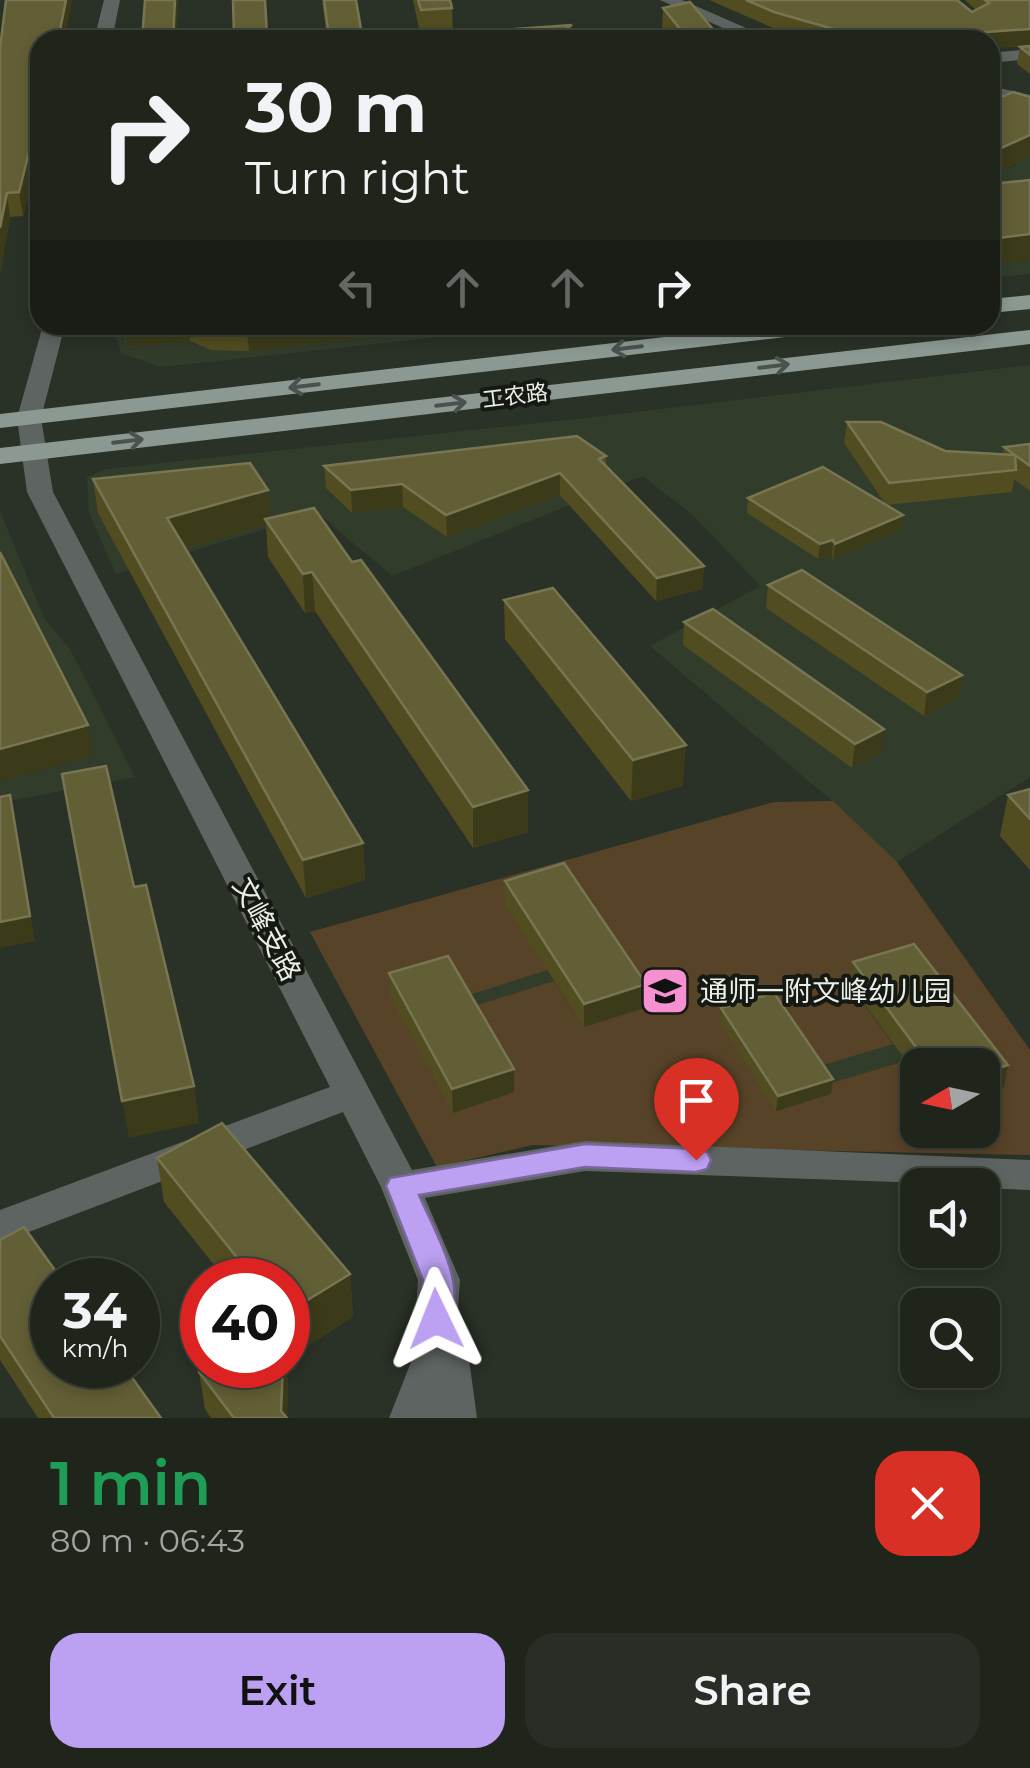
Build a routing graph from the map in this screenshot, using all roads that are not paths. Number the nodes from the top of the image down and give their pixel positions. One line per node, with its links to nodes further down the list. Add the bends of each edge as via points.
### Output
1 (112, 0): 3 (street)
2 (668, 0): 4 (street)
3 (105, 30)
4 (740, 30)
5 (1030, 54): 6 (street)
6 (1000, 57)
7 (1000, 93): 8 (street)
8 (1030, 100)
9 (1030, 302): 10 (main road)
10 (1000, 305)
11 (51, 335): 15 (street)
12 (759, 335): 15 (main road, 工农路, one-way to 15)
13 (1030, 337): 15 (main road, 工农路, one-way to 13)
14 (0, 421): 15 (main road, 工农路)
15 (20, 442): 16 (street, 文峰支路)
16 (353, 1094): 18 (street, 文峰支路); 19 (street)
17 (1030, 1175): 18 (street, via 585,1156)
18 (401, 1186): 20 (street, 文峰支路)
19 (0, 1226)
20 (439, 1280): 21 (street, 文峰支路, via 434,1357); 22 (street)
21 (411, 1418)
22 (455, 1418)

